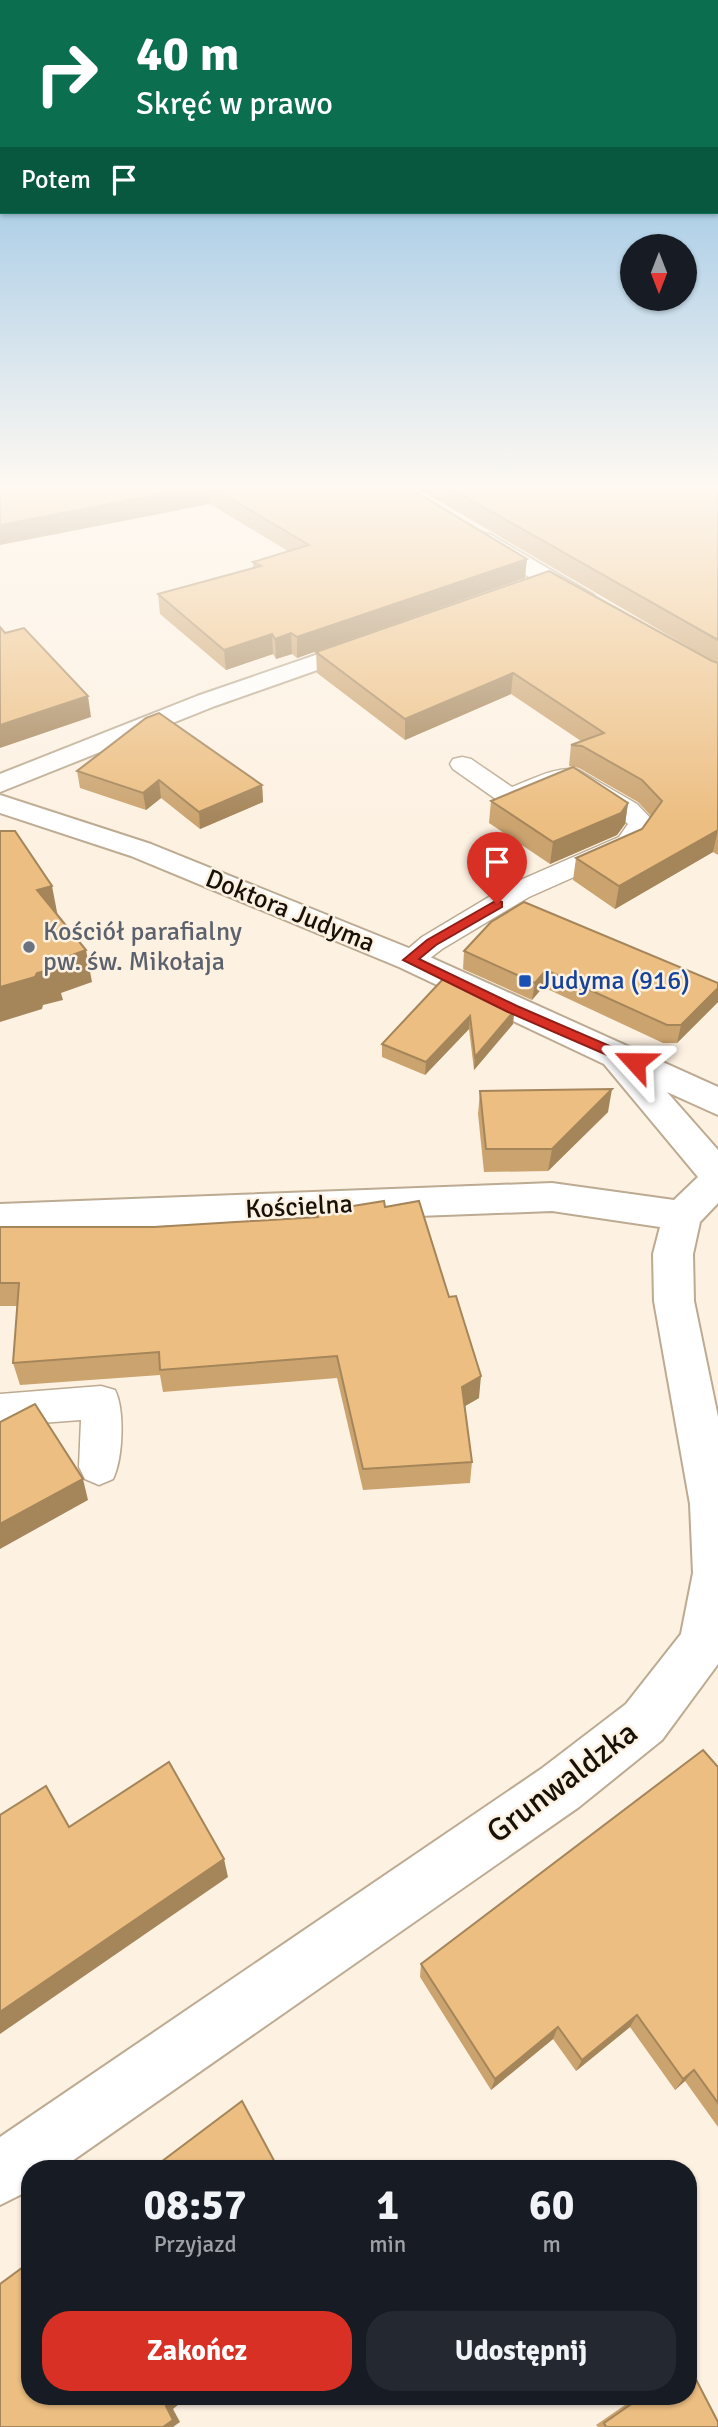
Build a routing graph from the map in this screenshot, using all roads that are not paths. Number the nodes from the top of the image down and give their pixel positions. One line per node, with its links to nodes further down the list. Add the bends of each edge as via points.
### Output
1 (578, 596): 2 (street)
2 (609, 614)
3 (391, 636): 5 (street, via 206,701)
4 (463, 764): 7 (lane, via 509,797 569,775 642,823 628,843 519,891)
5 (0, 784)
6 (0, 804): 7 (street, Doktora Judyma, via 141,850)
7 (410, 960): 8 (street, Doktora Judyma)
8 (612, 1052): 9 (street, Doktora Judyma); 10 (street, Doktora Judyma)
9 (718, 1103)
10 (718, 1175)
11 (718, 1180): 12 (street)
12 (681, 1216): 13 (street, Kościelna, via 552,1197); 16 (street, Grunwaldzka, via 673,1254 674,1301 713,1504 717,1573)
13 (0, 1218)
14 (0, 1409): 15 (lane, via 101,1402)
15 (99, 1467)
16 (710, 1649): 17 (street, Grunwaldzka, via 644,1722 560,1788)
17 (0, 2174)

